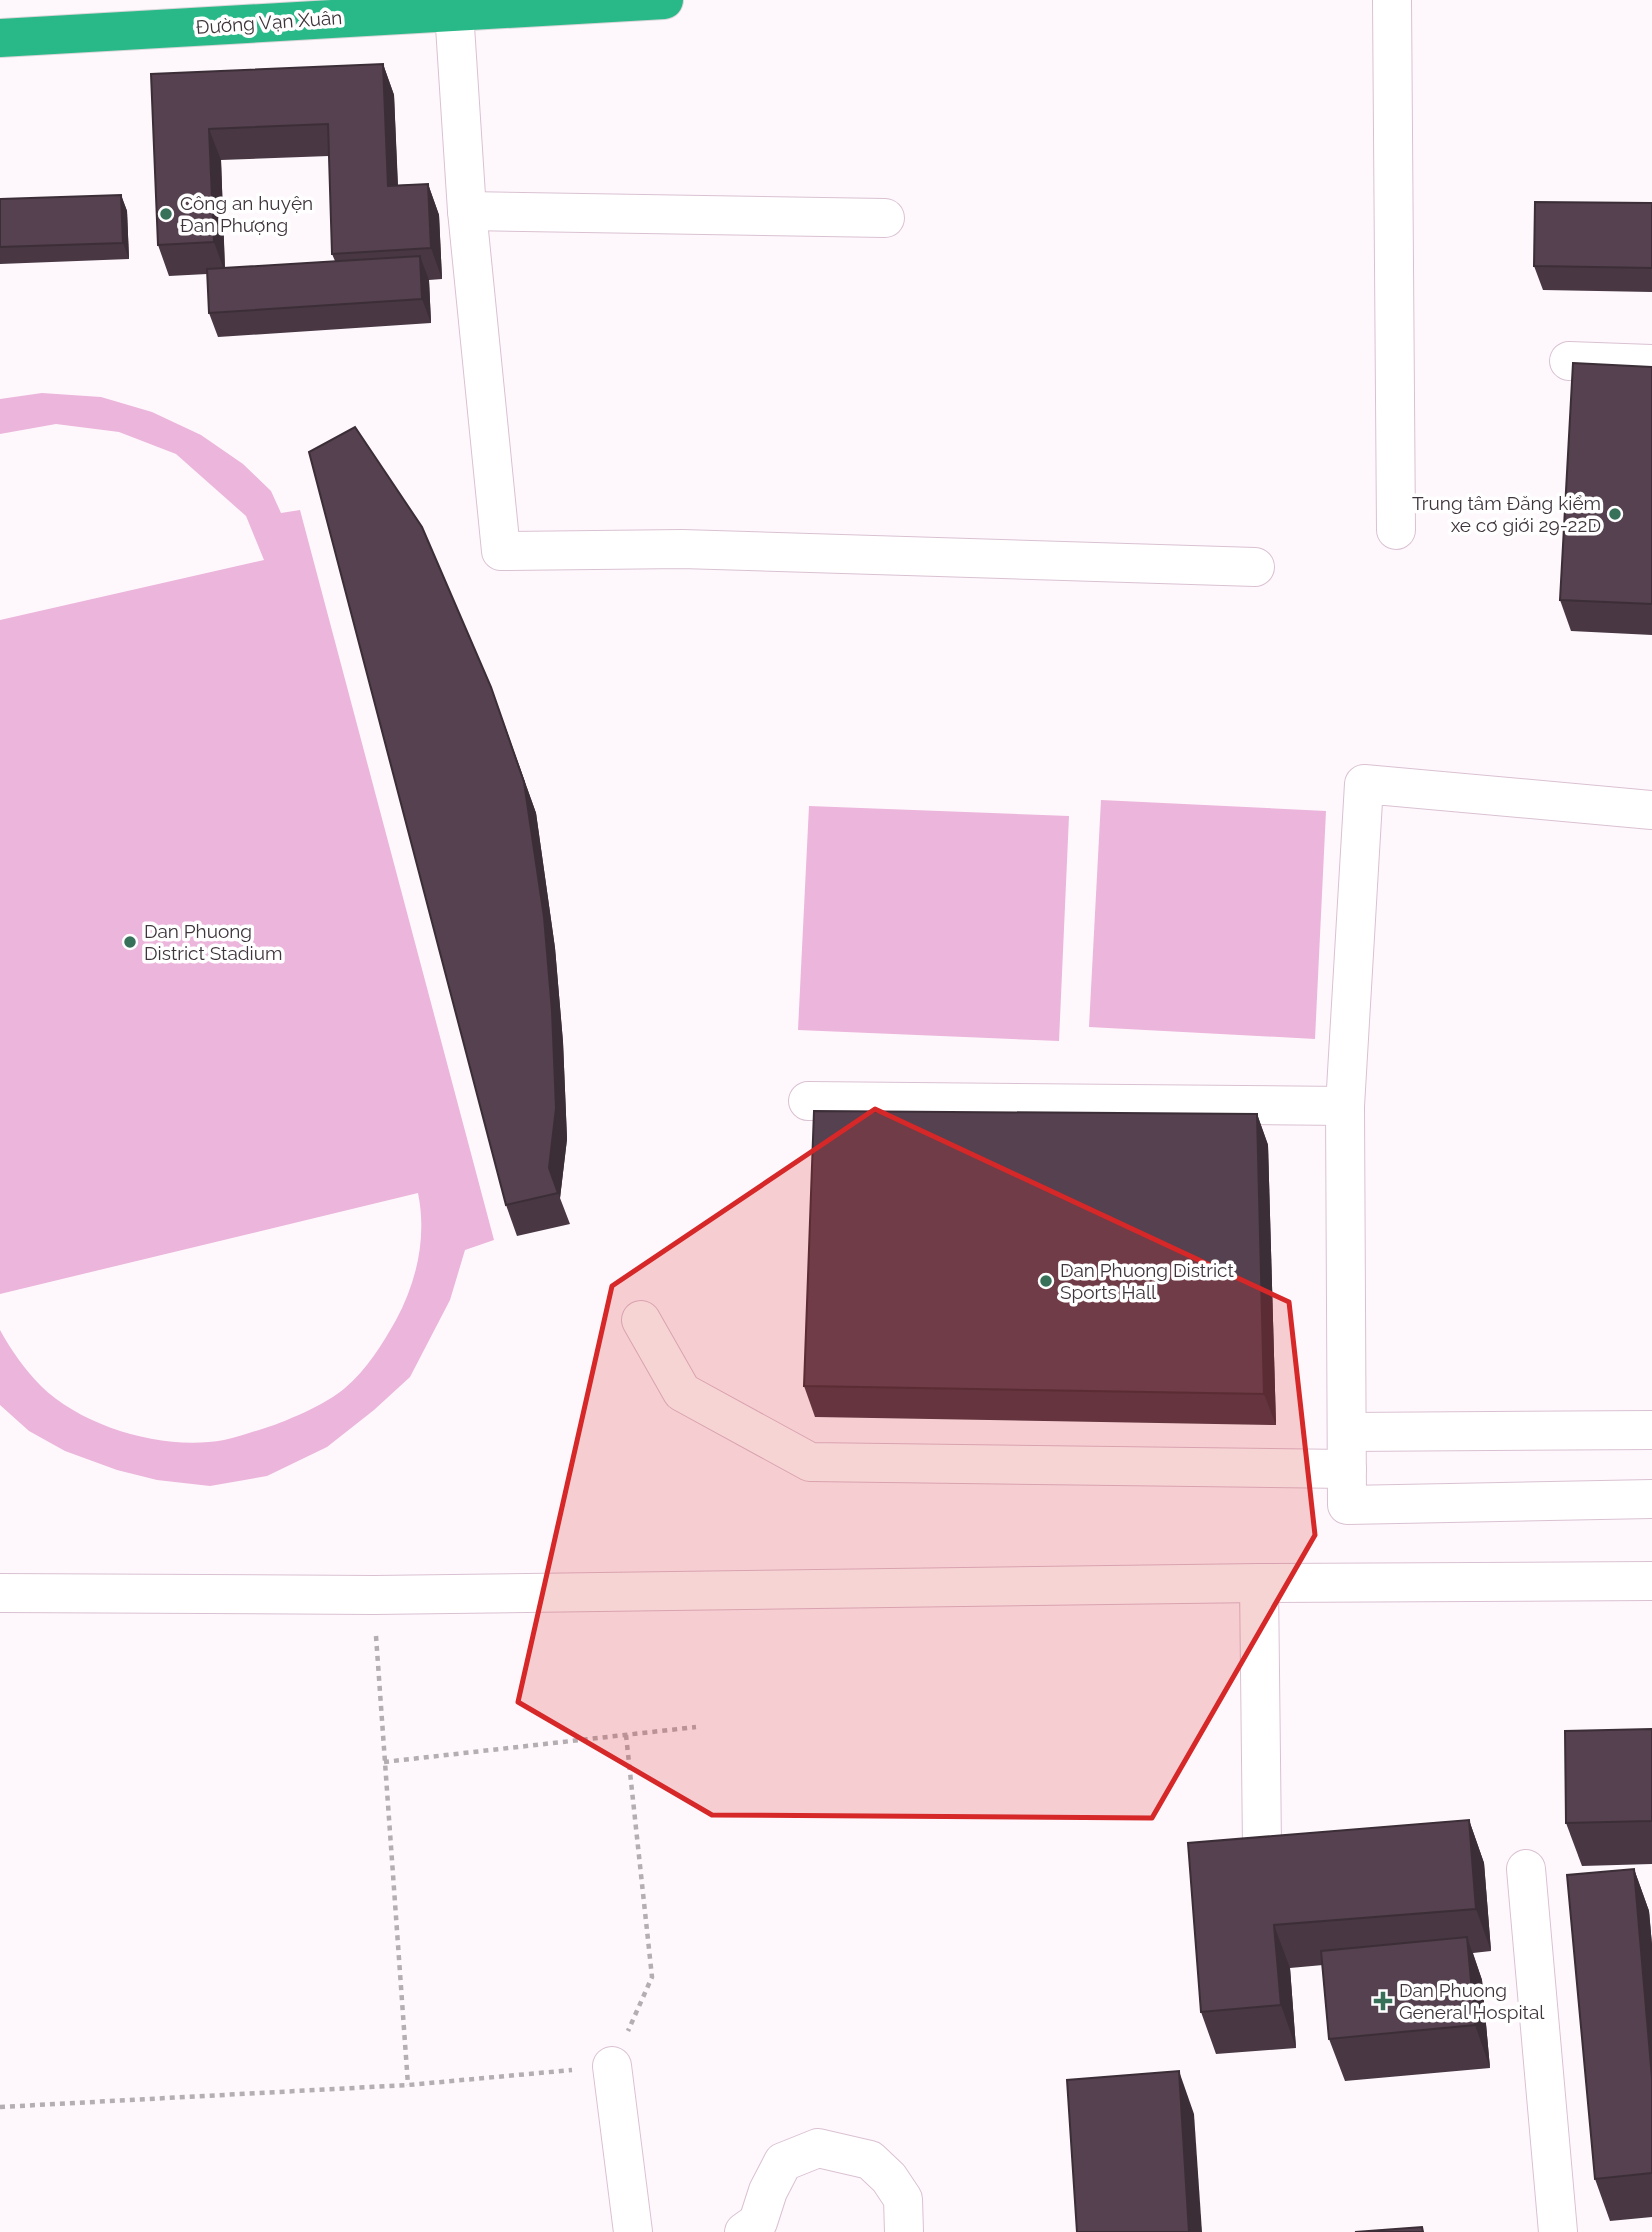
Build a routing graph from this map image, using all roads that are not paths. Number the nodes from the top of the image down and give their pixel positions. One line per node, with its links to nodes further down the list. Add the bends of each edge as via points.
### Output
1 (664, 0): 3 (highway, Đường Vạn Xuân)
2 (1392, 0): 9 (street)
3 (454, 11): 4 (highway, Đường Vạn Xuân); 5 (street)
4 (0, 38)
5 (467, 211): 6 (street); 10 (street, via 501,551 682,549)
6 (885, 218)
7 (1569, 361): 8 (street)
8 (1652, 364)
9 (1396, 530)
10 (1255, 567)
11 (1652, 810): 13 (street, via 1364,784)
12 (808, 1101): 13 (street)
13 (1345, 1106): 16 (street)
14 (640, 1320): 17 (street, via 682,1392 810,1462)
15 (1652, 1430): 16 (street)
16 (1347, 1432): 17 (street)
17 (1347, 1469): 18 (street, via 1347,1505)
18 (1652, 1499)
19 (1652, 1581): 20 (street)
20 (1259, 1583): 21 (street, via 373,1595); 22 (street)
21 (0, 1593)
22 (1262, 1847)
23 (1526, 1869): 28 (street)
24 (612, 2066): 25 (street)
25 (633, 2232)
26 (744, 2232): 27 (street, via 758,2222 783,2162 818,2148 870,2160 889,2178 903,2200)
27 (904, 2232)
28 (1558, 2232)

